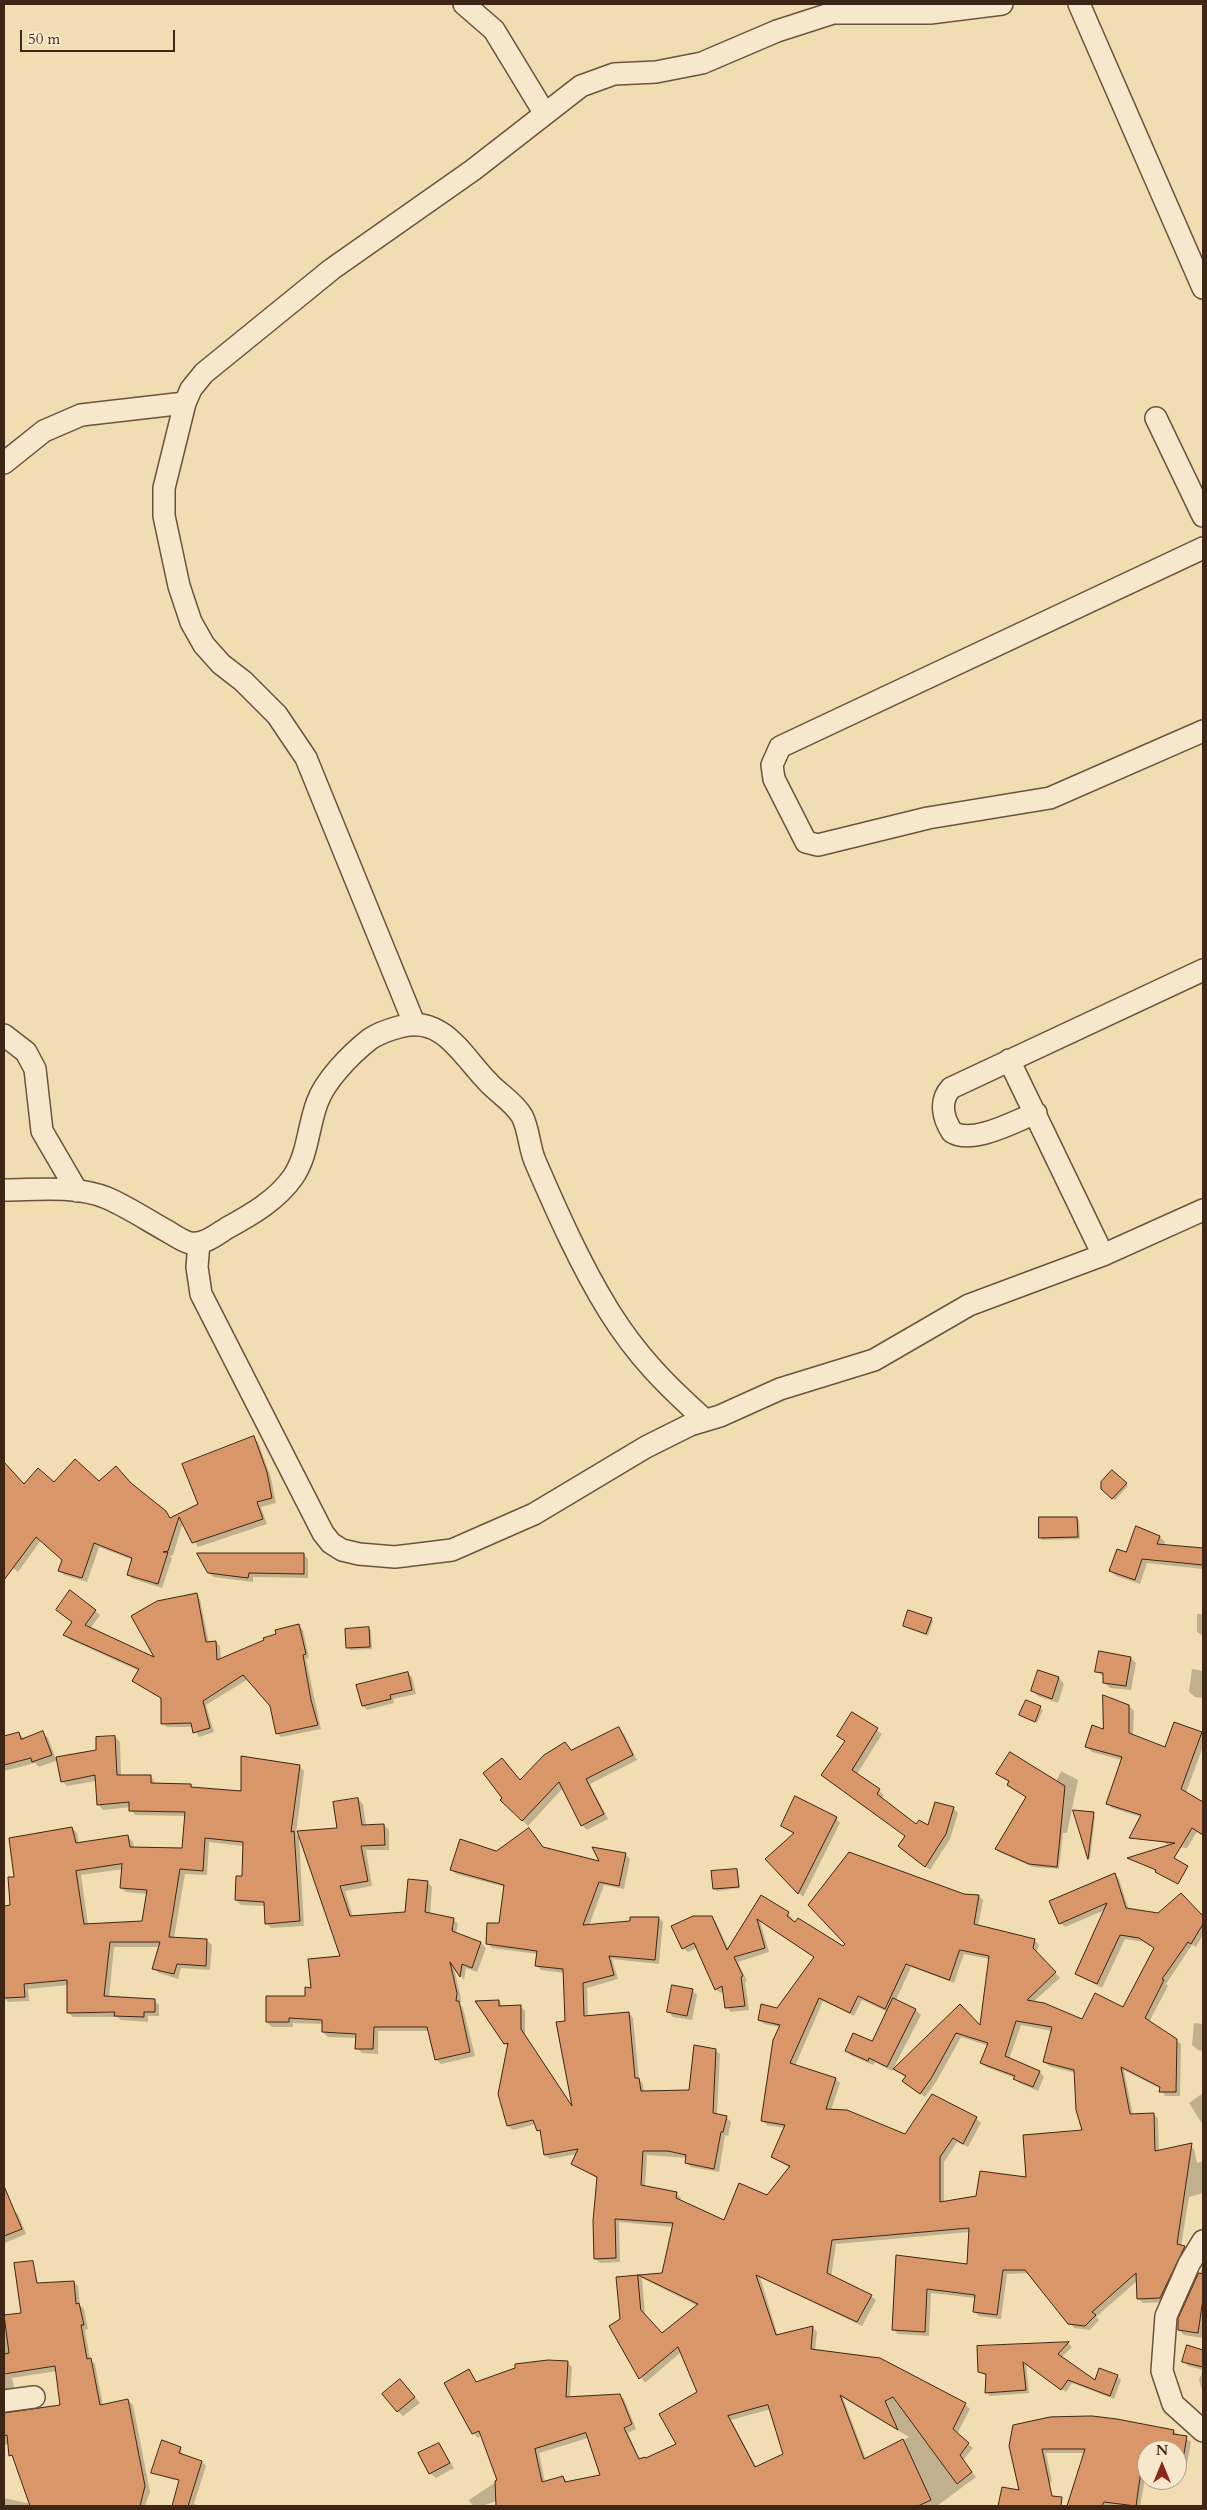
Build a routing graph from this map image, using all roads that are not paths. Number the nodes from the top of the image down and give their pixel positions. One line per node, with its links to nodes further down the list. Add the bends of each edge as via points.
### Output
1 (464, 4): 4 (street, via 494,30)
2 (1002, 4): 4 (street, via 930,13 843,12 818,16 702,63 679,69 614,74 598,79 564,98)
3 (1079, 4): 5 (street)
4 (545, 114): 6 (street, via 473,170 308,288 204,374 191,389)
5 (1203, 288)
6 (185, 403): 8 (street, via 81,415 44,431); 13 (street, via 162,502 177,577 191,622 204,645 221,664 243,680 277,714 306,758)
7 (1156, 418): 9 (street)
8 (4, 463)
9 (1203, 516)
10 (1203, 548): 11 (street, via 780,748 772,765 774,779 806,842 818,845 928,818 1050,798)
11 (1203, 731)
12 (1203, 970): 15 (street)
13 (414, 1023): 20 (street, via 385,1030 371,1039 326,1086 318,1101 300,1163 283,1190 251,1215); 22 (street, via 435,1028 451,1041 517,1109 524,1120 533,1156 557,1212 608,1310 642,1360)
14 (4, 1035): 18 (street, via 26,1052 35,1069 42,1131)
15 (1010, 1060): 16 (street); 16 (street, via 951,1088 943,1102 948,1125 957,1136 978,1136)
16 (1036, 1112): 21 (street)
17 (4, 1190): 18 (street)
18 (77, 1191): 20 (street, via 108,1199 182,1240)
19 (1203, 1210): 21 (street)
20 (199, 1243): 22 (street, via 197,1267 201,1294 323,1533 342,1550 395,1557 452,1550 519,1522 646,1447)
21 (1103, 1255): 22 (street, via 969,1305 874,1360 780,1389)
22 (705, 1420)
23 (1203, 2241): 26 (street, via 1166,2316 1162,2371 1173,2404)
24 (34, 2397): 25 (street)
25 (4, 2402)
26 (1203, 2431)

